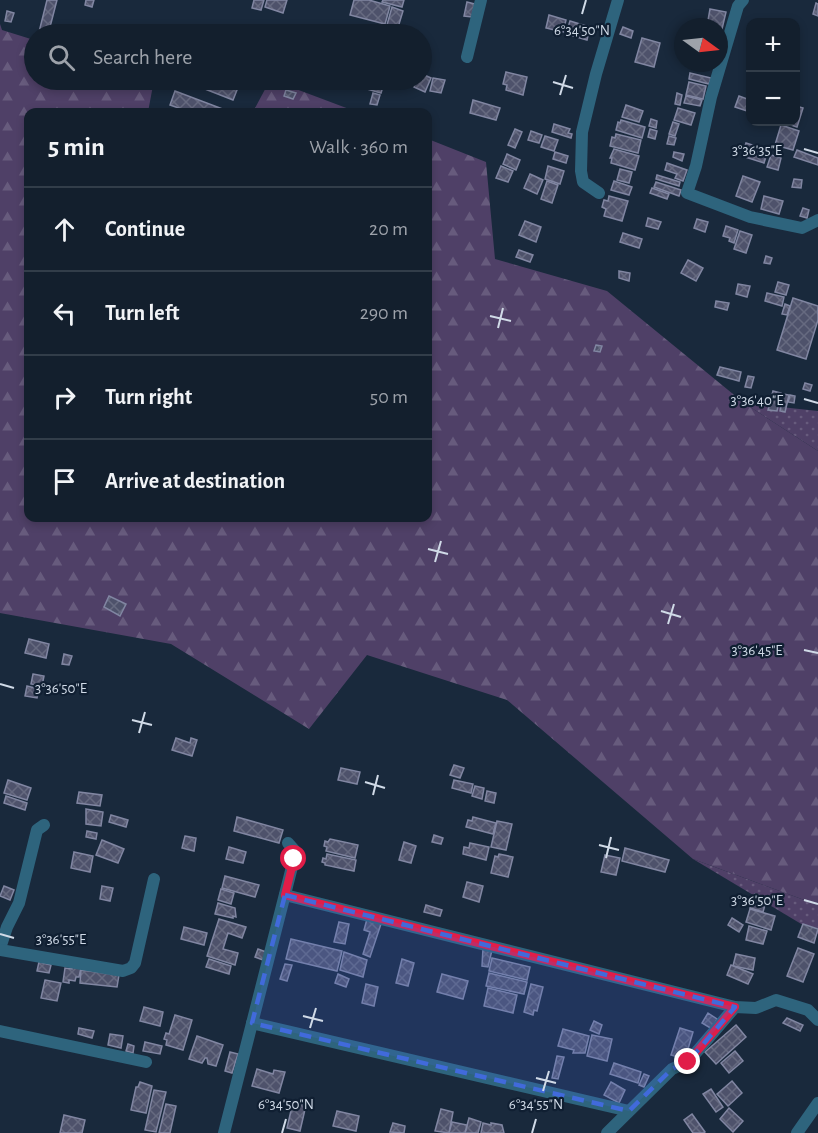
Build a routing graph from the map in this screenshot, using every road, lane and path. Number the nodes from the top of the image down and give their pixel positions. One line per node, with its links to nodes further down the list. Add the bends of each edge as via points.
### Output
1 (481, 0): 4 (street)
2 (618, 0): 5 (street, via 582,132 583,182)
3 (743, 0): 6 (street, via 711,97 687,193 750,217 802,228)
4 (467, 57)
5 (599, 193)
6 (818, 220)
7 (44, 825): 11 (street, via 37,830 19,903)
8 (288, 843): 10 (street, via 295,851)
9 (154, 879): 11 (street, via 131,968 123,971)
10 (285, 895): 12 (street); 14 (street)
11 (0, 949)
12 (735, 1007): 13 (street, via 756,1008 776,1000 808,1010); 18 (street, via 688,1062 672,1069)
13 (818, 1020)
14 (252, 1023): 18 (street); 19 (street)
15 (0, 1031): 16 (street)
16 (146, 1062)
17 (818, 1103): 21 (street)
18 (629, 1112): 20 (street)
19 (224, 1133)
20 (607, 1133)
21 (797, 1133)

